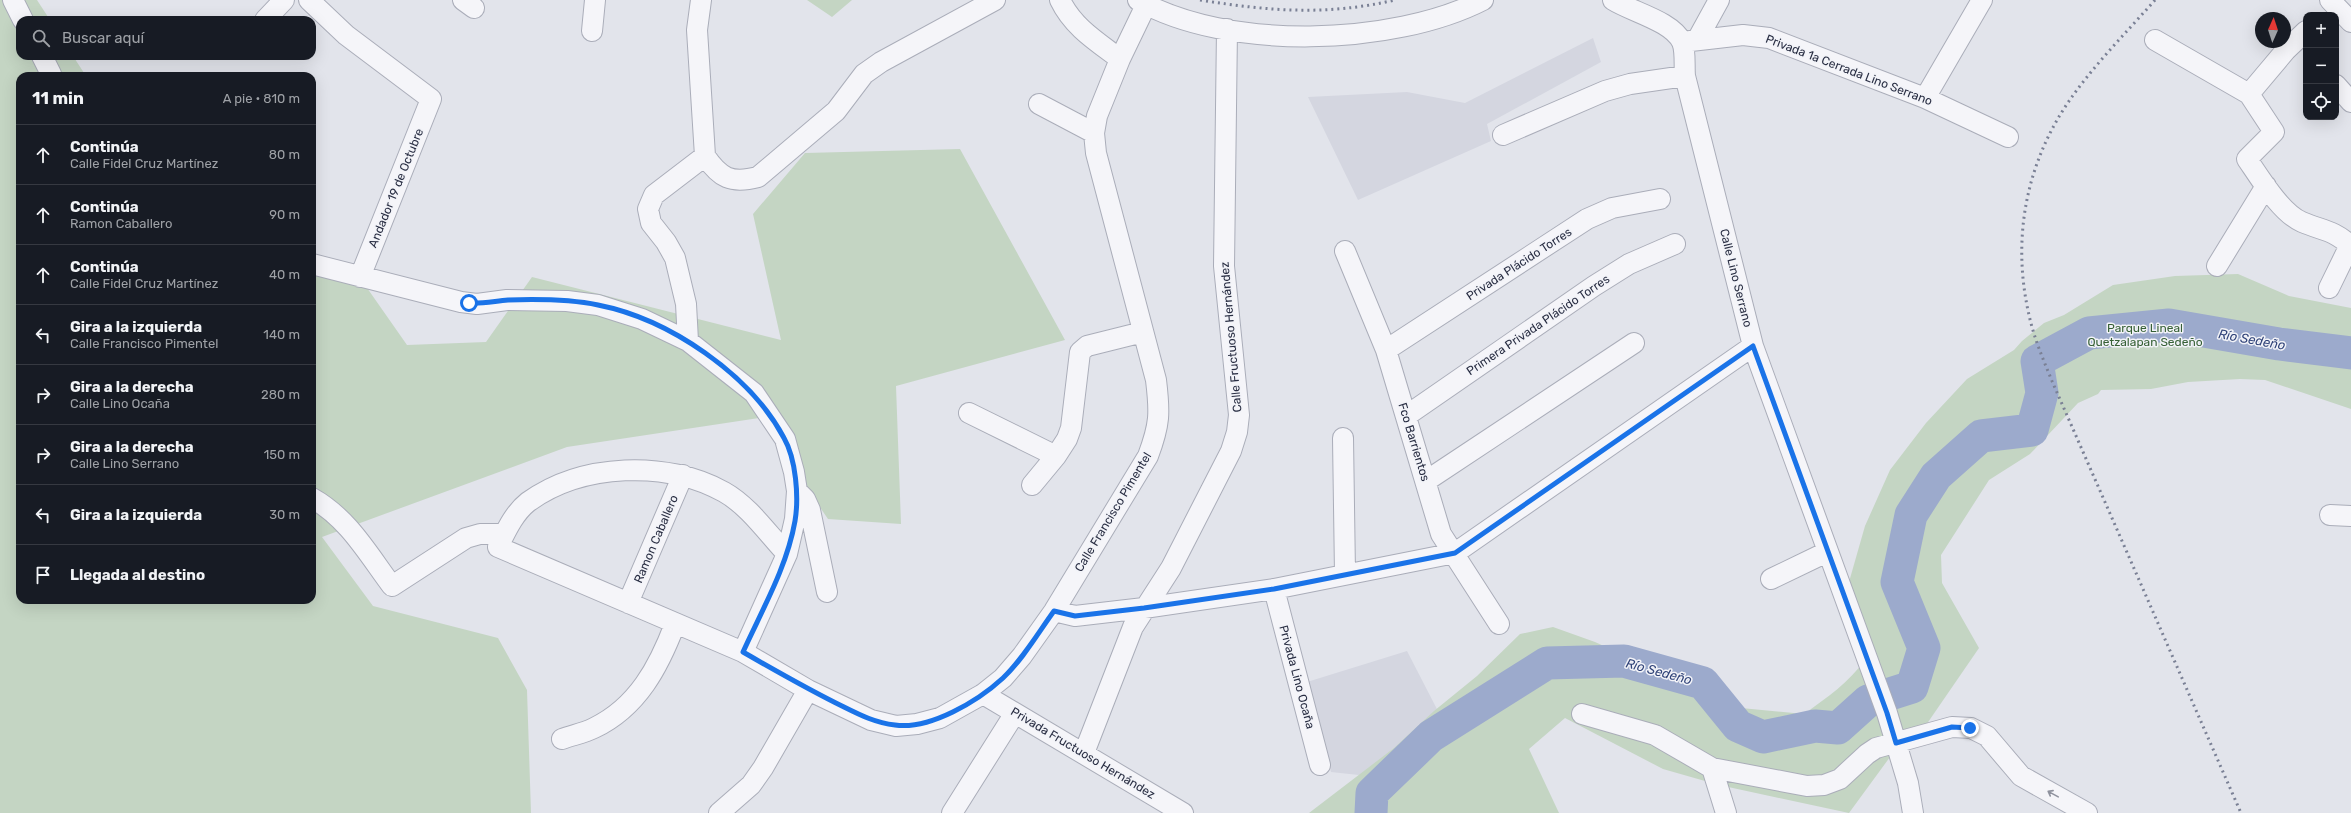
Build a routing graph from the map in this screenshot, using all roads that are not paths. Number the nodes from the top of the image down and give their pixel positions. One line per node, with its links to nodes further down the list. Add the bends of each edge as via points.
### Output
1 (12, 0): 14 (street)
2 (284, 0): 15 (street)
3 (309, 0): 42 (street, Andador 19 de Octubre, via 346,36 431,99)
4 (596, 0): 18 (street)
5 (701, 0): 34 (street, via 697,30)
6 (995, 0): 34 (street, via 881,62 864,74 836,111 758,177 744,181 731,180 715,171)
7 (1060, 0): 22 (street, via 1080,30)
8 (1483, 0): 17 (street, via 1424,23 1375,32 1320,36 1270,35)
9 (1613, 0): 20 (street, via 1627,9 1663,24)
10 (1719, 0): 20 (street)
11 (1982, 0): 28 (street)
12 (1142, 2): 17 (street, via 1196,23); 22 (street, Calle Francisco Pimentel)
13 (2328, 6): 16 (street)
14 (21, 16)
15 (269, 16)
16 (2351, 22)
17 (1227, 29): 69 (street, Calle Fructuoso Hernández, via 1224,266 1239,415 1237,432 1231,451 1171,568)
18 (592, 31)
19 (2155, 40): 27 (street)
20 (1690, 41): 25 (street, Calle Lino Serrano); 28 (street, Privada 1a Cerrada Lino Serrano, via 1743,35 1769,38)
21 (2303, 41): 27 (street)
22 (1120, 59): 31 (street, Calle Francisco Pimentel, via 1097,116)
23 (44, 60): 24 (street)
24 (50, 72)
25 (1686, 76): 32 (street, via 1630,84 1605,91); 47 (street, Calle Lino Serrano)
26 (2339, 88): 29 (street)
27 (2249, 94): 35 (street, via 2274,132 2247,159)
28 (1925, 98): 33 (street, Privada 1a Cerrada Lino Serrano)
29 (2351, 102)
30 (1039, 104): 31 (street)
31 (1094, 133): 44 (street, Calle Francisco Pimentel, via 1096,153)
32 (1503, 135)
33 (2008, 137)
34 (705, 156): 45 (street, via 654,195 648,209 651,223 675,258 686,304)
35 (2266, 186): 38 (street, via 2292,216 2338,234); 41 (street)
36 (1660, 199): 48 (street, Privada Plácido Torres, via 1612,208 1587,219)
37 (1675, 244): 50 (street, Primera Privada Plácido Torres, via 1629,264 1594,286)
38 (2351, 246): 43 (street)
39 (1345, 251): 48 (street, Fco Barrientos)
40 (316, 265): 42 (street)
41 (2217, 266)
42 (360, 277): 45 (street, via 477,304 507,300 567,301 598,305 642,319)
43 (2329, 288)
44 (1143, 332): 52 (street, via 1087,346 1080,352 1071,428); 70 (street, Calle Francisco Pimentel, via 1156,380 1159,404 1158,429 1148,456)
45 (688, 341): 56 (street, via 754,393 785,439)
46 (1634, 343): 54 (street)
47 (1753, 346): 61 (street, Calle Lino Serrano); 62 (street)
48 (1386, 350): 50 (street, Fco Barrientos)
49 (969, 413): 52 (street)
50 (1406, 416): 54 (street, Fco Barrientos)
51 (1343, 438): 64 (street)
52 (1056, 456): 55 (street)
53 (683, 475): 60 (street, via 656,471 622,471 556,486 527,503); 63 (street, via 726,493); 68 (street, Ramon Caballero)
54 (1426, 481): 62 (street, Fco Barrientos, via 1441,534)
55 (1032, 485)
56 (797, 491): 63 (street, via 795,519); 67 (street, via 805,499 810,510)
57 (316, 500): 60 (street, via 345,523 392,586 466,538 480,534)
58 (2330, 515): 59 (street)
59 (2351, 516)
60 (504, 534): 68 (street, Calle Francisco Pimentel, via 498,547)
61 (1828, 552): 65 (street); 79 (street, Calle Lino Serrano)
62 (1455, 553): 64 (street); 72 (street, Fco Barrientos)
63 (787, 554): 73 (street)
64 (1345, 574): 66 (street)
65 (1771, 579)
66 (1274, 589): 69 (street); 81 (street, Privada Lino Ocaña)
67 (827, 592)
68 (628, 604): 71 (street, Calle Francisco Pimentel)
69 (1144, 608): 70 (street, via 1075,616); 80 (street, Calle Fructuoso Hernández, via 1133,627)
70 (1054, 611): 75 (street, Calle Francisco Pimentel, via 1022,656 1003,678)
71 (675, 624): 73 (street, Calle Francisco Pimentel); 78 (street, via 663,656 647,684 623,710 595,728)
72 (1499, 624)
73 (743, 652): 74 (street, Calle Francisco Pimentel)
74 (808, 690): 75 (street, Calle Francisco Pimentel, via 871,720 896,726 940,718); 83 (street, via 751,785)
75 (983, 694): 76 (street, Privada Fructuoso Hernández)
76 (1015, 712): 80 (street, Privada Fructuoso Hernández); 84 (street)
77 (1582, 714): 82 (street, via 1655,735)
78 (562, 739)
79 (1896, 743): 82 (street, via 1867,754 1840,779 1824,785 1807,786); 87 (street, Calle Lino Serrano, via 1908,783); 88 (street, one-way to 79, via 2022,776 1987,736 1970,728 1952,727)
80 (1084, 753): 85 (street, Privada Fructuoso Hernández)
81 (1320, 765)
82 (1712, 768): 86 (street)
83 (719, 813)
84 (952, 813)
85 (1183, 813)
86 (1726, 813)
87 (1913, 813)
88 (2087, 813)

